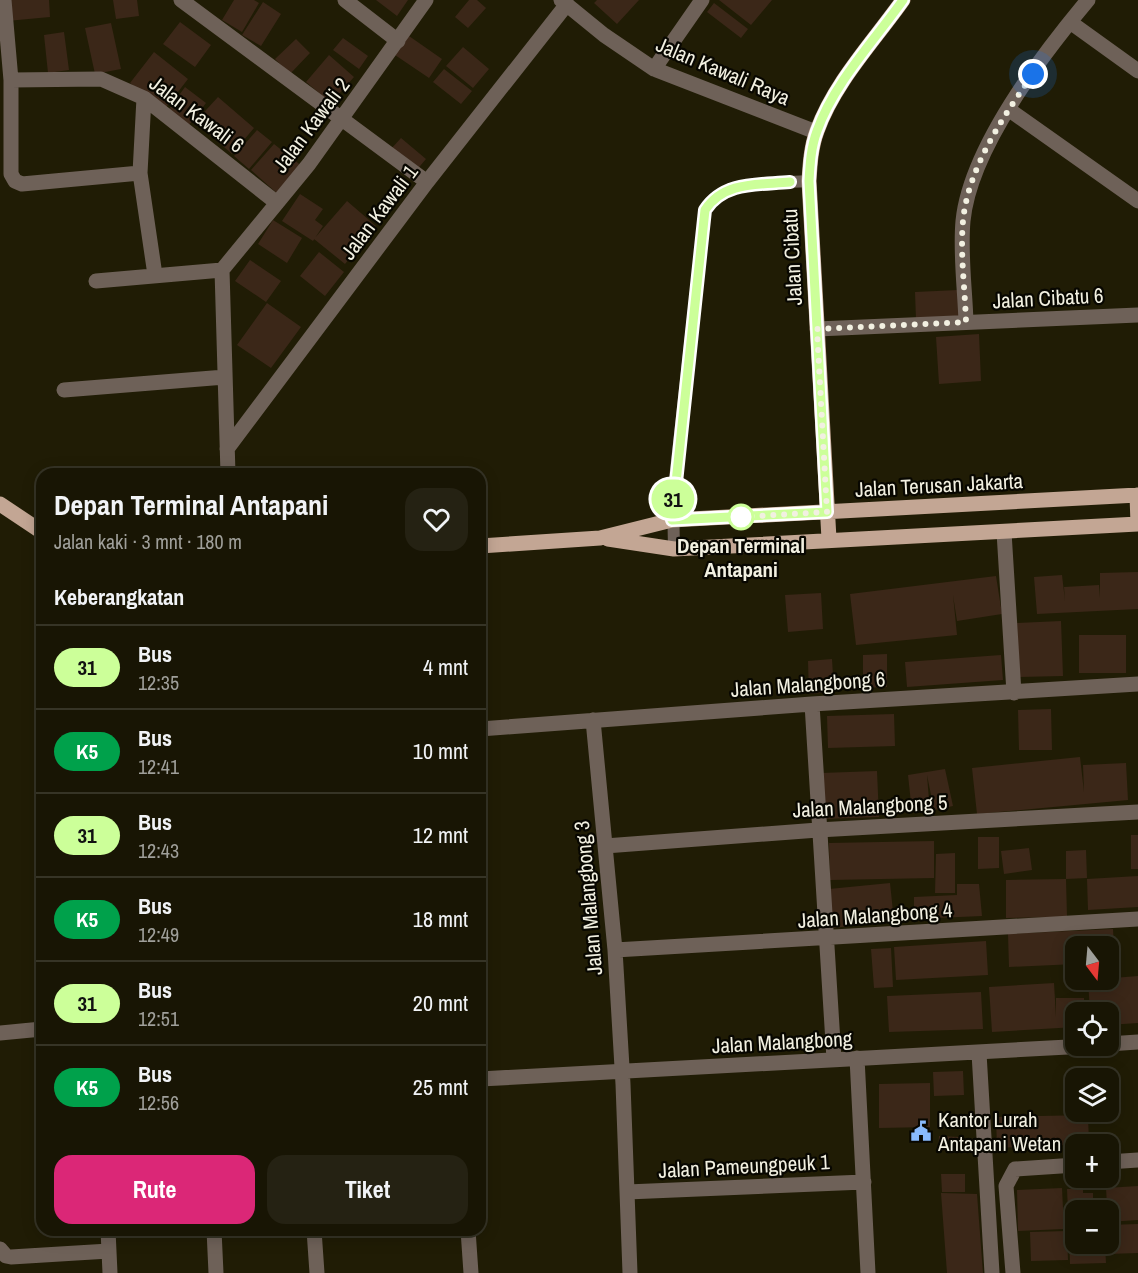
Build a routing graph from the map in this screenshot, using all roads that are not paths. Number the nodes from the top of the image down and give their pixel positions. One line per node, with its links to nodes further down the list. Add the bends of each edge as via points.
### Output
1 (4, 0): 13 (street)
2 (181, 0): 16 (street)
3 (345, 0): 10 (street)
4 (426, 0): 10 (street, Jalan Kawali 2)
5 (702, 0): 11 (street)
6 (903, 0): 17 (main road, Jalan Cibatu, via 829,103)
7 (1088, 0): 9 (street)
8 (564, 2): 11 (street, Jalan Kawali Raya); 20 (street, Jalan Kawali 1)
9 (1070, 21): 12 (street); 15 (street)
10 (398, 41): 16 (street, Jalan Kawali 2)
11 (654, 69): 17 (street, Jalan Kawali Raya)
12 (1138, 71)
13 (11, 80): 14 (street, Jalan Kawali 6, via 101,79); 18 (street, via 11,174 15,181 22,184)
14 (144, 98): 18 (street); 22 (street, Jalan Kawali 6)
15 (1008, 109): 21 (street); 27 (street, via 968,191 963,222)
16 (343, 119): 20 (street); 22 (street, Jalan Kawali 2)
17 (816, 132): 19 (main road, Jalan Cibatu)
18 (140, 173): 24 (street)
19 (809, 181): 28 (main road, Jalan Cibatu); 36 (lane, via 734,187 712,199 705,210)
20 (428, 182): 31 (street, Jalan Kawali 1)
21 (1138, 201)
22 (276, 203): 23 (street, Jalan Kawali 2)
23 (222, 270): 24 (street); 29 (street)
24 (155, 275): 25 (street)
25 (96, 281)
26 (1138, 315): 27 (street, Jalan Cibatu 6)
27 (966, 322): 28 (street, Jalan Cibatu 6)
28 (817, 329): 35 (main road, Jalan Cibatu)
29 (225, 377): 30 (street); 31 (street)
30 (64, 390)
31 (227, 449): 32 (street)
32 (228, 468)
33 (1137, 495): 35 (main road, Jalan Terusan Jakarta); 37 (main road)
34 (0, 504): 38 (main road)
35 (827, 512): 36 (main road, Jalan Terusan Jakarta); 41 (main road, Jalan Cibatu)
36 (672, 520): 40 (main road, Jalan Terusan Jakarta); 43 (lane)
37 (1138, 524): 39 (main road, Jalan Terusan Jakarta)
38 (36, 528)
39 (1004, 532): 41 (main road, Jalan Terusan Jakarta); 45 (street)
40 (600, 538): 42 (main road, Jalan Terusan Jakarta); 43 (main road, Jalan Terusan Jakarta)
41 (829, 539): 43 (main road, Jalan Terusan Jakarta)
42 (486, 546)
43 (674, 549)
44 (1138, 684): 45 (street, Jalan Malangbong 6)
45 (1014, 693): 46 (street, Jalan Malangbong 6)
46 (812, 704): 47 (street, Jalan Malangbong 6); 50 (street)
47 (593, 720): 48 (street, Jalan Malangbong 6); 51 (street, Jalan Malangbong 3)
48 (486, 729)
49 (1138, 812): 50 (street, Jalan Malangbong 5)
50 (818, 830): 51 (street, Jalan Malangbong 5); 53 (street)
51 (605, 846): 54 (street, Jalan Malangbong 3)
52 (1138, 919): 53 (street, Jalan Malangbong 4)
53 (826, 939): 54 (street, Jalan Malangbong 4); 62 (street)
54 (615, 950): 63 (street, Jalan Malangbong 3)
55 (36, 1030): 56 (street)
56 (0, 1033)
57 (1138, 1042): 58 (street)
58 (1119, 1043)
59 (1065, 1047): 60 (street, Jalan Malangbong)
60 (980, 1053): 61 (street, Jalan Malangbong); 82 (street)
61 (857, 1058): 62 (street, Jalan Malangbong); 68 (street)
62 (834, 1059): 63 (street, Jalan Malangbong)
63 (623, 1072): 64 (street, Jalan Malangbong); 69 (street, Jalan Malangbong 3)
64 (486, 1079)
65 (1138, 1161): 66 (street)
66 (1119, 1162)
67 (1065, 1166): 83 (street, via 1015,1169 1009,1175 1006,1186)
68 (864, 1182): 69 (street, Jalan Pameungpeuk 1); 81 (street)
69 (627, 1192): 80 (street, Jalan Malangbong 3)
70 (108, 1236): 75 (street)
71 (214, 1236): 77 (street)
72 (314, 1236): 78 (street)
73 (468, 1236): 79 (street)
74 (0, 1249): 75 (street, via 12,1257)
75 (109, 1251): 76 (street)
76 (110, 1273)
77 (216, 1273)
78 (317, 1273)
79 (471, 1273)
80 (630, 1273)
81 (868, 1273)
82 (992, 1273)
83 (1013, 1273)

